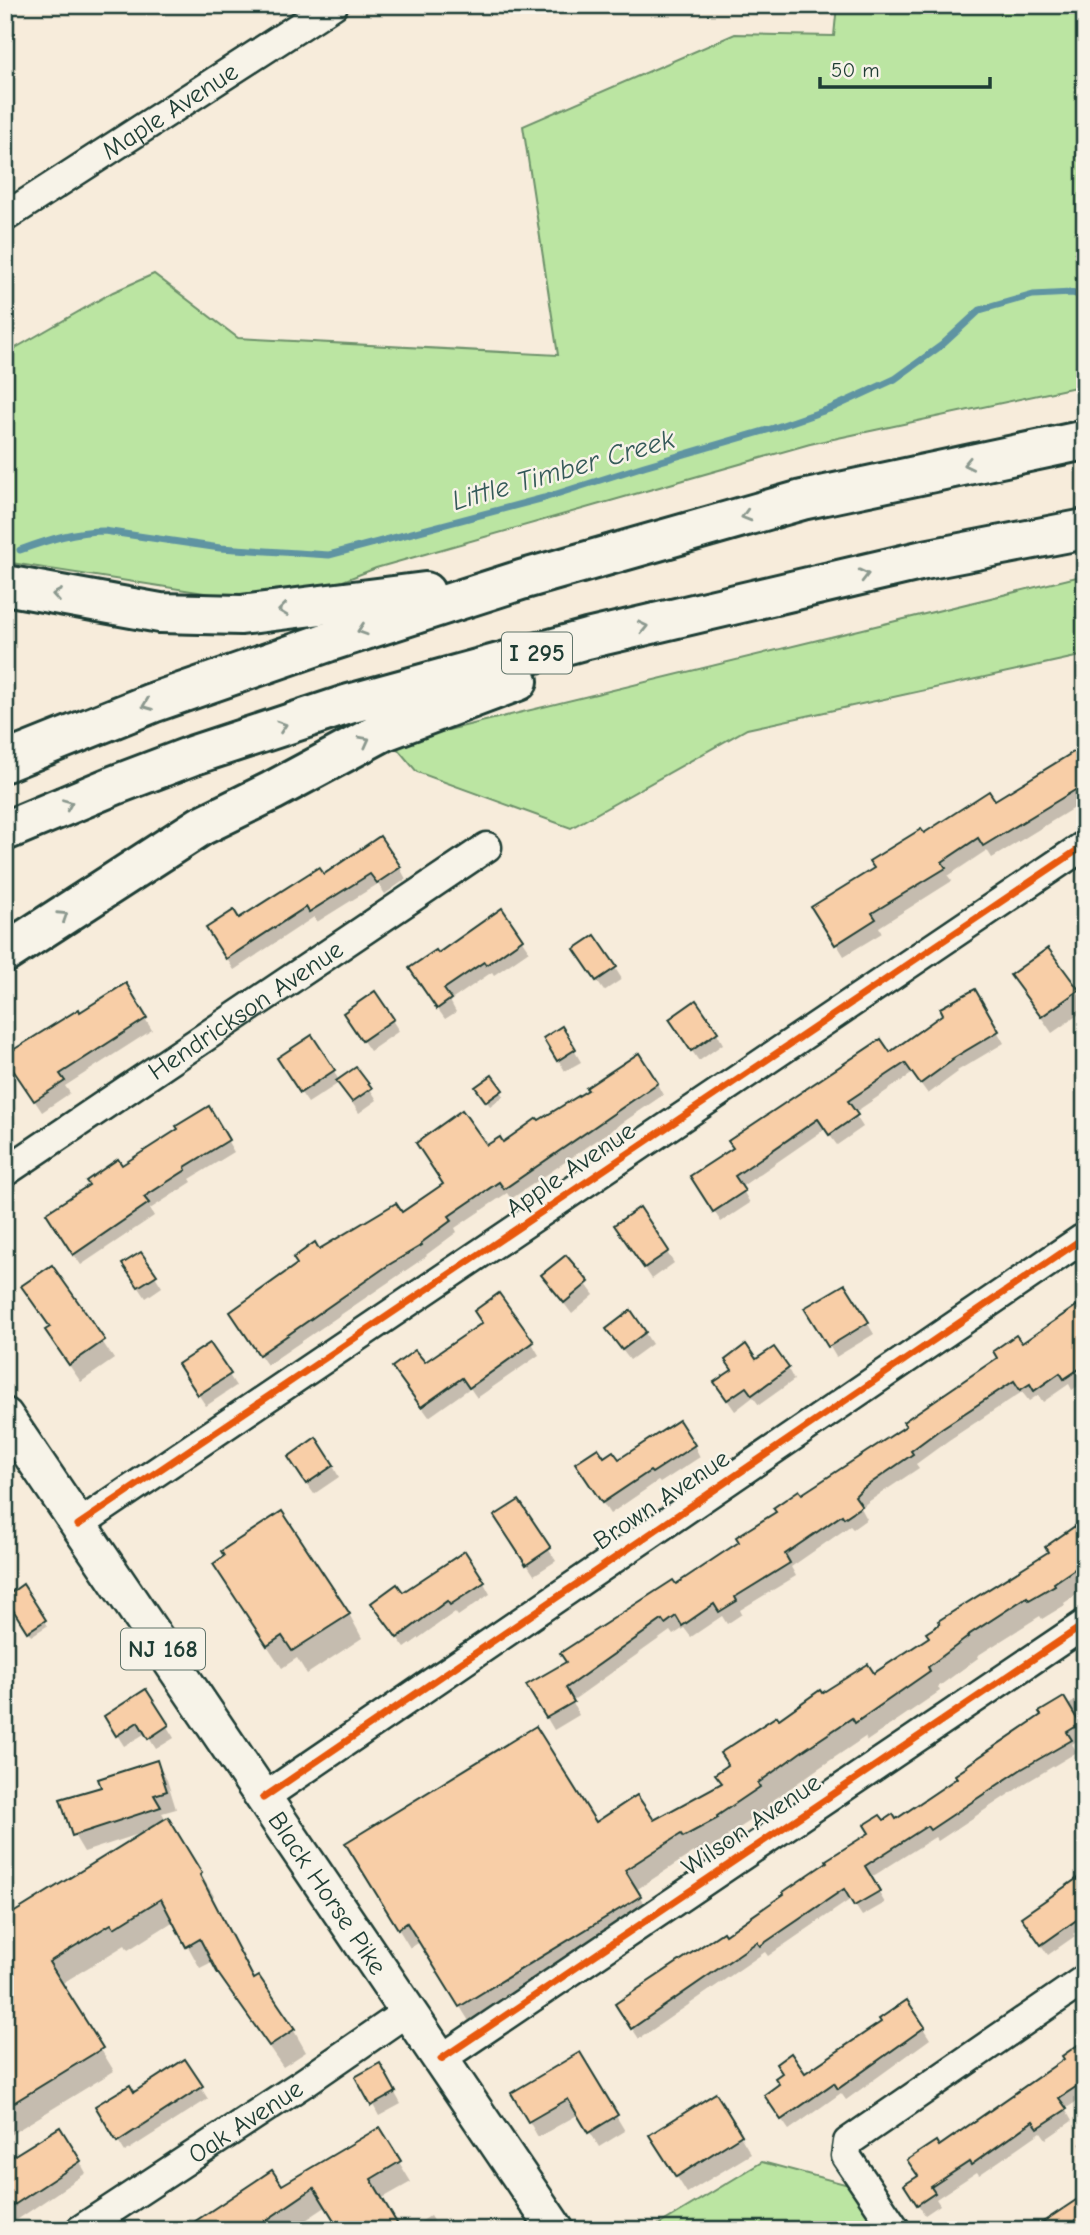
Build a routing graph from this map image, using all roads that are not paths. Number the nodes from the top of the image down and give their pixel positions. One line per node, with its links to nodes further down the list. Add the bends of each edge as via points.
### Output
1 (333, 5): 2 (street, Maple Avenue)
2 (7, 212)
3 (1085, 440): 5 (highway, one-way to 5, via 802,500)
4 (1085, 529): 7 (highway, I 295, one-way to 4, via 923,561)
5 (521, 580): 6 (highway, one-way to 6, via 241,615 160,613); 8 (highway, one-way to 8, via 152,703)
6 (5, 585)
7 (587, 639): 9 (highway, I 295, one-way to 7, via 194,755 323,712); 12 (highway, one-way to 7, via 201,826 382,732 516,682)
8 (5, 762)
9 (5, 831)
10 (1085, 845): 16 (street, Apple Avenue)
11 (487, 847): 13 (street, Hendrickson Avenue)
12 (5, 953)
13 (5, 1172)
14 (1085, 1240): 18 (street, Brown Avenue)
15 (5, 1416): 16 (main road, Black Horse Pike / NJ 168)
16 (78, 1525): 18 (main road, Black Horse Pike / NJ 168)
17 (1085, 1624): 21 (street, Wilson Avenue)
18 (263, 1798): 20 (main road, Black Horse Pike / NJ 168)
19 (1085, 1979): 24 (street, via 848,2142 846,2156)
20 (408, 2011): 21 (main road, Black Horse Pike / NJ 168); 22 (street, Oak Avenue)
21 (441, 2059): 23 (main road, Black Horse Pike / NJ 168)
22 (80, 2230)
23 (556, 2230)
24 (896, 2230)

